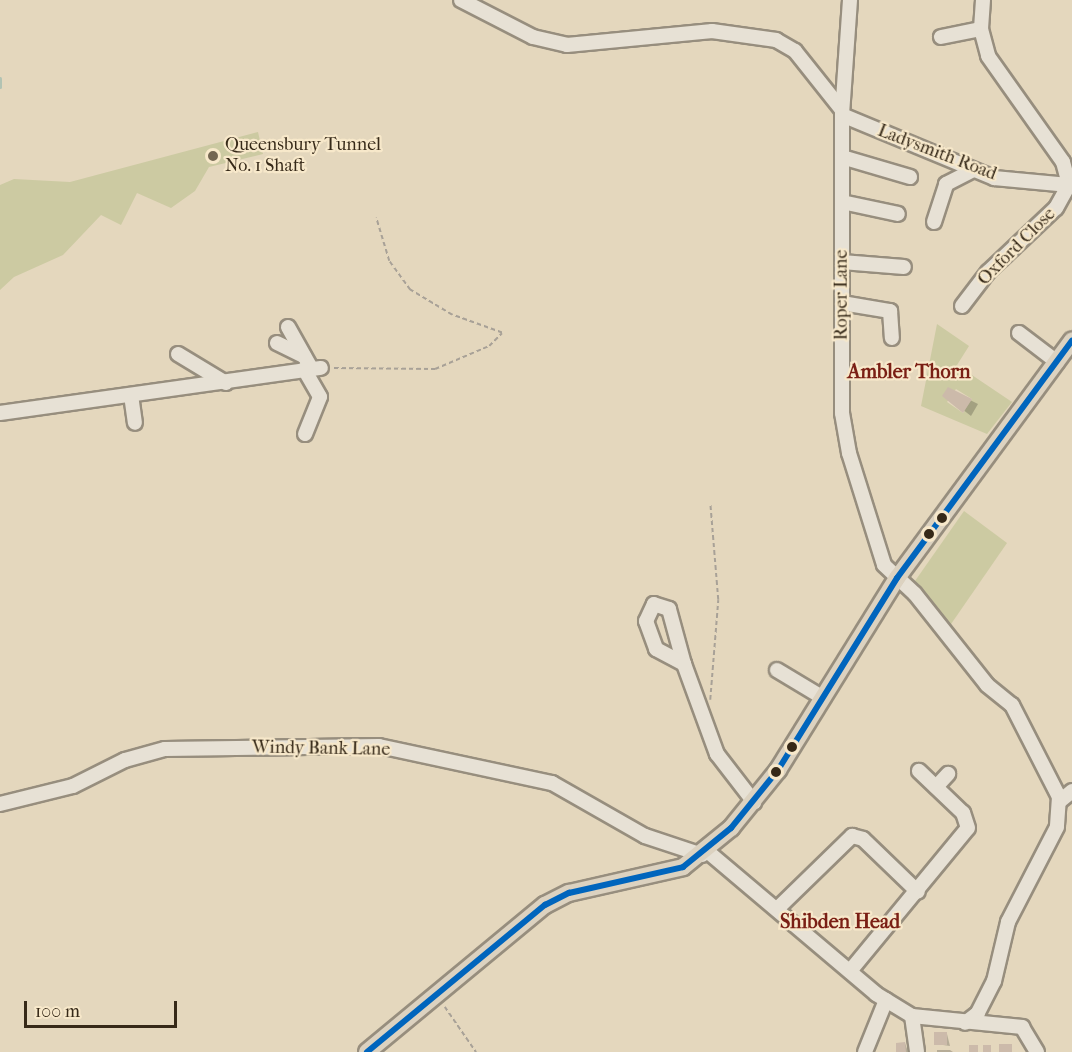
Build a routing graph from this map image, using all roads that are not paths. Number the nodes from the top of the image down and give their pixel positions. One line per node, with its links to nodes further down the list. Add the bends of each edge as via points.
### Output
1 (461, 0): 6 (street, via 524,33 567,45 712,31 776,40 795,51)
2 (850, 0): 6 (street, Roper Lane)
3 (983, 0): 4 (street)
4 (981, 28): 5 (street); 10 (street, via 1002,81 1063,162)
5 (941, 36)
6 (842, 113): 7 (street, Roper Lane); 8 (street, Ladysmith Road)
7 (842, 157): 9 (street); 11 (street, Roper Lane)
8 (973, 170): 10 (street, Ladysmith Road, via 994,178); 13 (street, via 946,184)
9 (910, 177)
10 (1071, 186): 17 (street, Oxford Close, via 1056,208 988,272)
11 (842, 202): 12 (street); 14 (street, Roper Lane)
12 (898, 214)
13 (934, 222)
14 (842, 262): 15 (street); 16 (street, Roper Lane)
15 (904, 267)
16 (842, 303): 20 (street, via 890,311); 31 (street, Roper Lane, via 842,413 849,453 884,565)
17 (962, 306)
18 (288, 327): 25 (street)
19 (1019, 333): 24 (street)
20 (892, 338)
21 (1072, 341): 24 (main road)
22 (277, 343): 25 (street)
23 (178, 354): 26 (street)
24 (1057, 362): 31 (main road)
25 (310, 365): 26 (street); 30 (street, via 320,397)
26 (225, 383): 27 (street)
27 (131, 395): 28 (street); 29 (street)
28 (0, 413)
29 (135, 423)
30 (305, 434)
31 (897, 578): 34 (main road); 40 (street, Roper Lane, via 969,664 1012,705 1053,779)
32 (684, 664): 39 (street, via 717,754)
33 (777, 670): 34 (street)
34 (822, 697): 39 (main road)
35 (919, 771): 37 (street)
36 (948, 774): 37 (street)
37 (936, 787): 43 (street, via 963,813 968,828)
38 (1072, 791): 40 (street)
39 (754, 802): 42 (main road)
40 (1059, 802): 48 (street, via 1057,827 1008,921 994,981 978,1013)
41 (0, 804): 42 (street, Windy Bank Lane, via 74,786 125,760 165,749 379,746 552,783 645,836)
42 (705, 853): 44 (street); 49 (main road, via 651,878 605,884 545,904)
43 (918, 892): 44 (street, via 863,839 852,836); 45 (street)
44 (777, 909): 45 (street)
45 (850, 971): 46 (street)
46 (886, 1000): 47 (street); 50 (street)
47 (912, 1016): 48 (street); 51 (street)
48 (965, 1023): 52 (street, via 1022,1027)
49 (367, 1052)
50 (865, 1052)
51 (917, 1052)
52 (1037, 1052)

